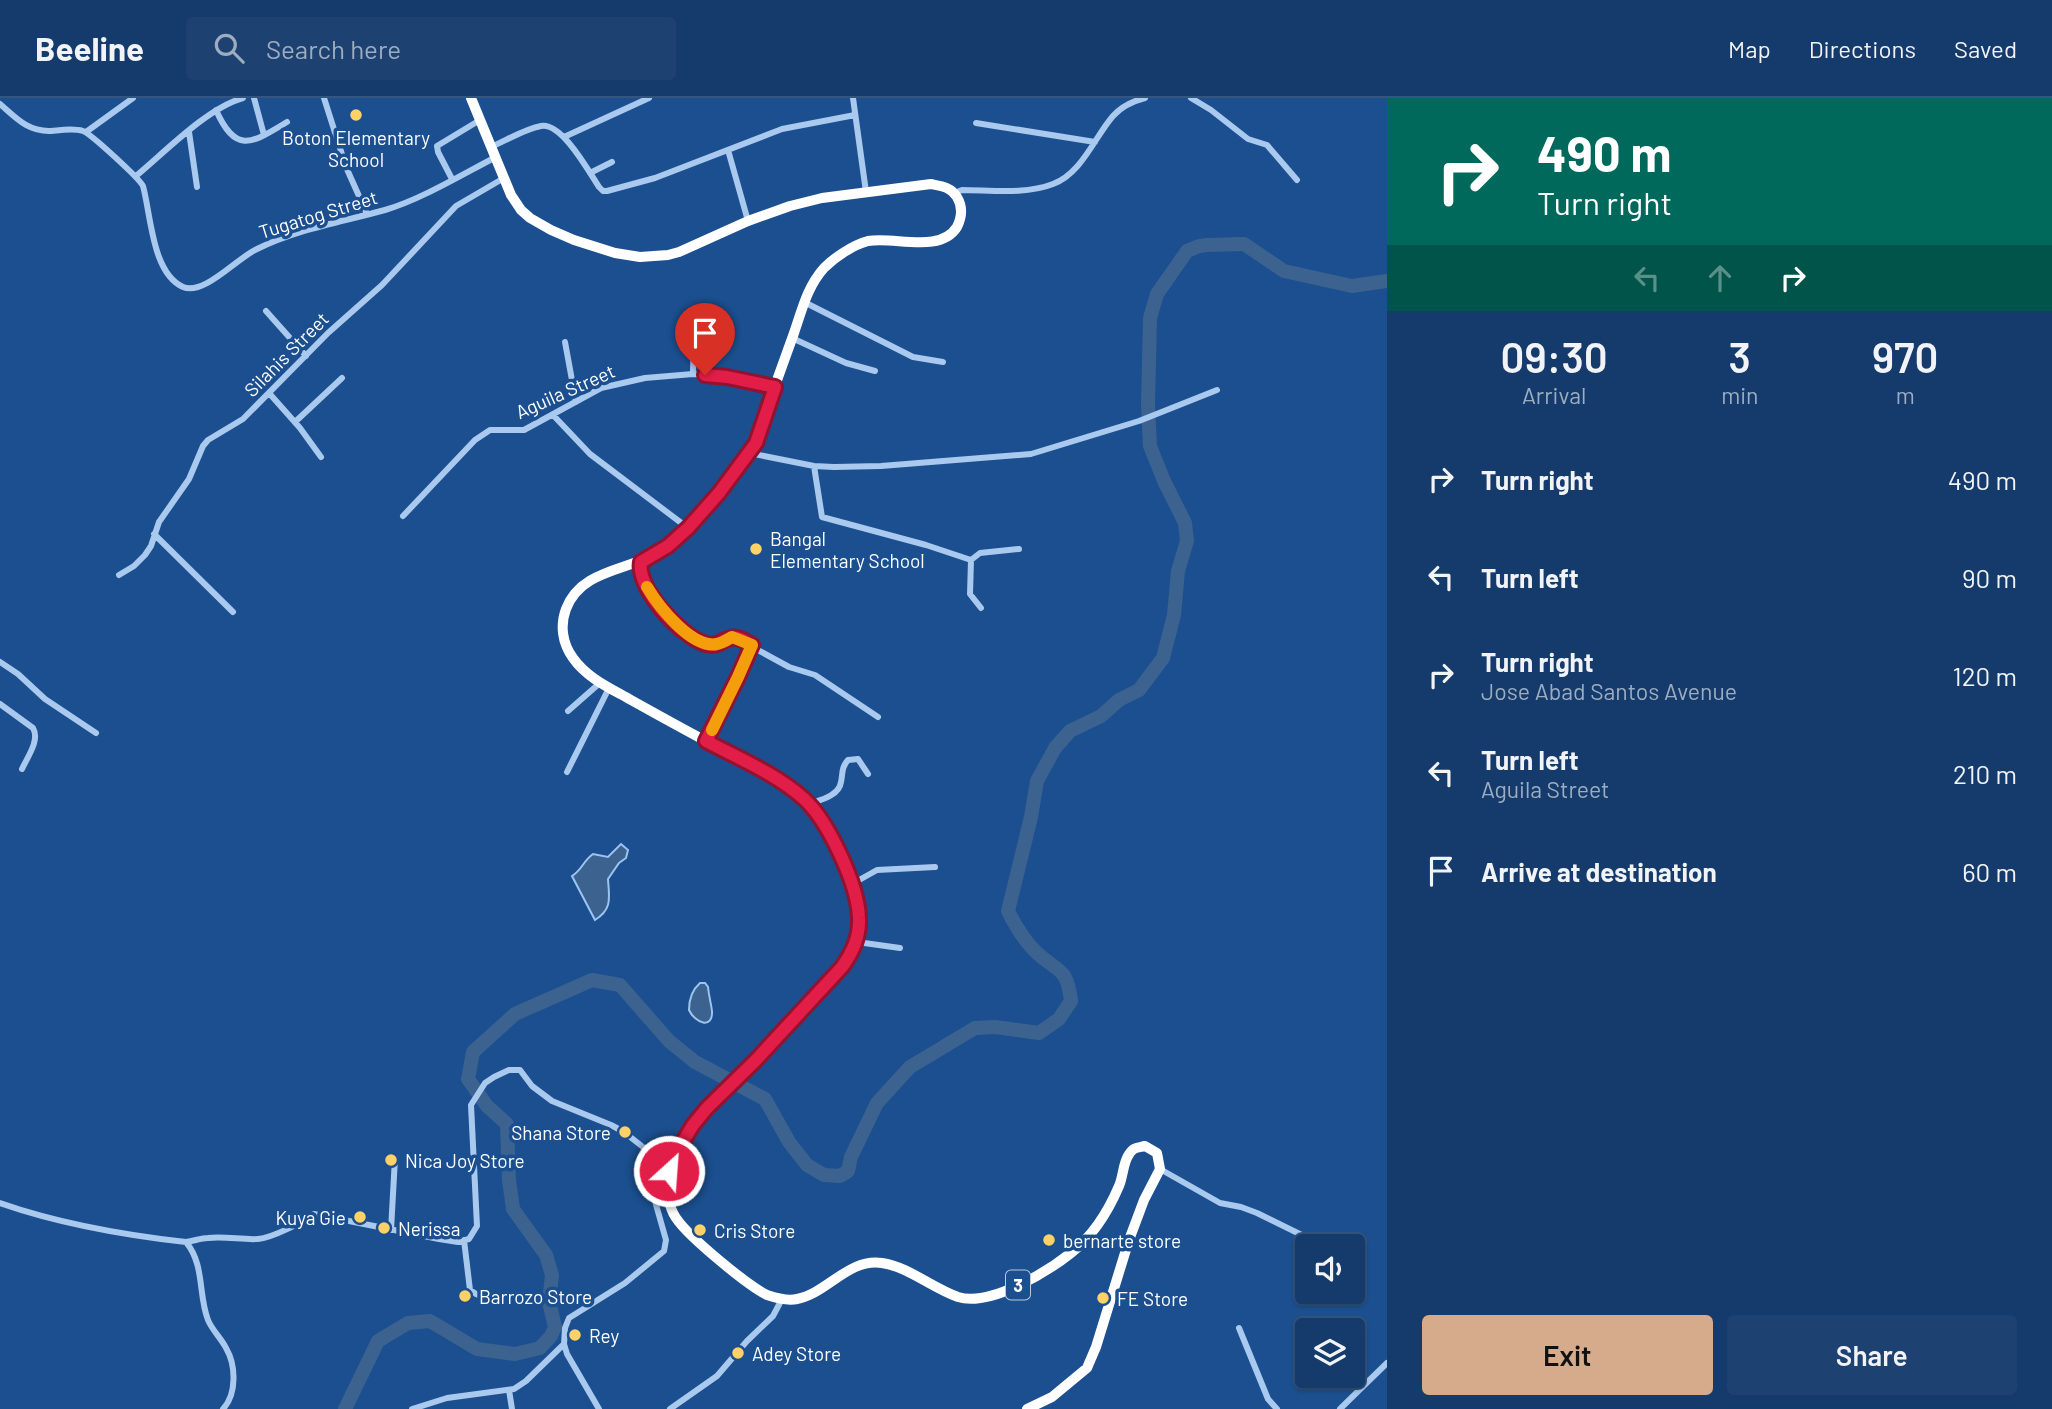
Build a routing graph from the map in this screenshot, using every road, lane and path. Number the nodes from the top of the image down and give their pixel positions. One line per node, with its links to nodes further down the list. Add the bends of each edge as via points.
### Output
1 (133, 98): 18 (street)
2 (243, 98): 13 (street)
3 (254, 98): 20 (street)
4 (324, 98): 34 (street)
5 (471, 98): 15 (highway)
6 (631, 98): 12 (street)
7 (649, 98): 12 (street)
8 (853, 98): 14 (street)
9 (1145, 98): 22 (street, via 1113,116)
10 (1191, 98): 30 (street, via 1248,139 1267,145)
11 (0, 104): 18 (street, via 33,130)
12 (633, 106): 21 (street)
13 (216, 110): 19 (street); 20 (street, via 224,129 236,139 251,141)
14 (855, 115): 23 (street, via 782,129); 32 (street)
15 (480, 120): 24 (highway); 29 (street, via 437,146)
16 (287, 122): 20 (street)
17 (976, 123): 22 (street)
18 (86, 132): 27 (street, Tugatog Street)
19 (189, 132): 27 (street); 31 (street)
20 (264, 135)
21 (564, 137): 24 (street, Tugatog Street, via 551,127 540,126); 26 (street)
22 (1095, 142): 33 (street, via 1074,170 1051,185)
23 (728, 150): 26 (street, via 607,191); 35 (street)
24 (494, 152): 28 (highway); 29 (street, Tugatog Street)
25 (612, 162): 26 (street)
26 (590, 173)
27 (136, 176): 34 (street, Tugatog Street, via 143,186 165,270 190,289 205,285 269,243)
28 (504, 177): 35 (highway, via 515,202 530,218 574,240 615,253 640,257 679,252); 41 (street, Silahis Street, via 448,214 382,285)
29 (452, 179): 34 (street, Tugatog Street, via 396,206)
30 (1297, 180)
31 (197, 187)
32 (866, 192): 33 (highway, via 930,184 946,186); 35 (highway, via 790,206)
33 (954, 193): 36 (highway, via 962,214 953,233 924,242 870,240 856,246 824,268)
34 (367, 214)
35 (748, 221)
36 (803, 302): 39 (highway); 42 (street, via 913,356)
37 (266, 312): 41 (street)
38 (694, 328): 44 (street)
39 (793, 338): 43 (street); 46 (highway)
40 (565, 342): 49 (street)
41 (306, 356): 48 (street, Silahis Street)
42 (943, 362)
43 (875, 372)
44 (693, 374): 46 (street, Aguila Street); 49 (street, Aguila Street, via 623,382)
45 (342, 378): 51 (street)
46 (775, 387): 52 (highway)
47 (1217, 390): 54 (street, via 1139,421 1011,457)
48 (269, 393): 51 (street); 57 (street, Silahis Street, via 243,419 202,446 189,479)
49 (576, 402): 50 (street, Aguila Street)
50 (552, 415): 55 (street, Aguila Street, via 524,430 498,429 483,434); 56 (street, via 590,454)
51 (295, 422): 53 (street)
52 (749, 453): 54 (street); 56 (highway)
53 (321, 457)
54 (814, 466): 59 (street, via 822,517)
55 (403, 516)
56 (688, 528): 60 (highway)
57 (154, 534): 61 (street, Silahis Street, via 145,555); 63 (street)
58 (1018, 549): 59 (street, via 981,553)
59 (971, 560): 62 (street, via 970,594)
60 (641, 562): 64 (street, via 642,578 653,597 683,630 710,645 732,637); 66 (highway, via 588,581 572,597 564,616 568,652 585,672)
61 (120, 575)
62 (981, 607)
63 (233, 612)
64 (752, 645): 69 (street, via 789,667 815,675); 71 (street)
65 (0, 662): 70 (street)
66 (605, 685): 68 (street); 71 (highway); 73 (street)
67 (0, 704): 72 (street, via 36,732)
68 (568, 711)
69 (878, 718)
70 (96, 733)
71 (706, 741): 75 (highway, via 774,778)
72 (22, 769)
73 (567, 772)
74 (868, 774): 75 (street, via 858,759 848,760 837,791)
75 (809, 804): 77 (highway, via 831,836)
76 (935, 867): 77 (street, via 877,870)
77 (852, 884): 78 (highway, via 859,917)
78 (857, 942): 79 (street); 82 (highway, via 842,967 707,1108)
79 (900, 948)
80 (655, 1155): 82 (street); 87 (street, via 618,1129 552,1101 531,1086 520,1070 504,1072 485,1083 471,1105 477,1226); 92 (street, via 651,1176 666,1240 664,1251 625,1283 569,1318)
81 (395, 1158): 85 (street)
82 (672, 1160): 89 (highway, via 668,1202 676,1219 752,1286)
83 (1160, 1169): 86 (street, via 1220,1203 1257,1213); 89 (highway, 3, via 1157,1153 1145,1146 1135,1148 1090,1236 1045,1270 992,1295 963,1299 878,1262 856,1266 796,1300); 100 (highway, via 1129,1240 1087,1368 1052,1397)
84 (0, 1203): 88 (street, via 84,1226)
85 (391, 1230): 87 (street); 88 (street, via 314,1214 269,1237)
86 (1300, 1234)
87 (464, 1240): 90 (street, via 470,1290)
88 (186, 1242): 95 (street, via 198,1264 208,1320 232,1365 233,1385)
89 (782, 1299): 99 (street, via 717,1376)
90 (491, 1300)
91 (1239, 1328): 101 (street, via 1268,1399)
92 (564, 1344): 94 (street, via 526,1381); 98 (street)
93 (1387, 1363): 102 (street)
94 (509, 1390): 96 (street, via 447,1398); 97 (street)
95 (223, 1409)
96 (412, 1409)
97 (512, 1409)
98 (599, 1409)
99 (670, 1409)
100 (1027, 1409)
101 (1277, 1409)
102 (1340, 1409)

